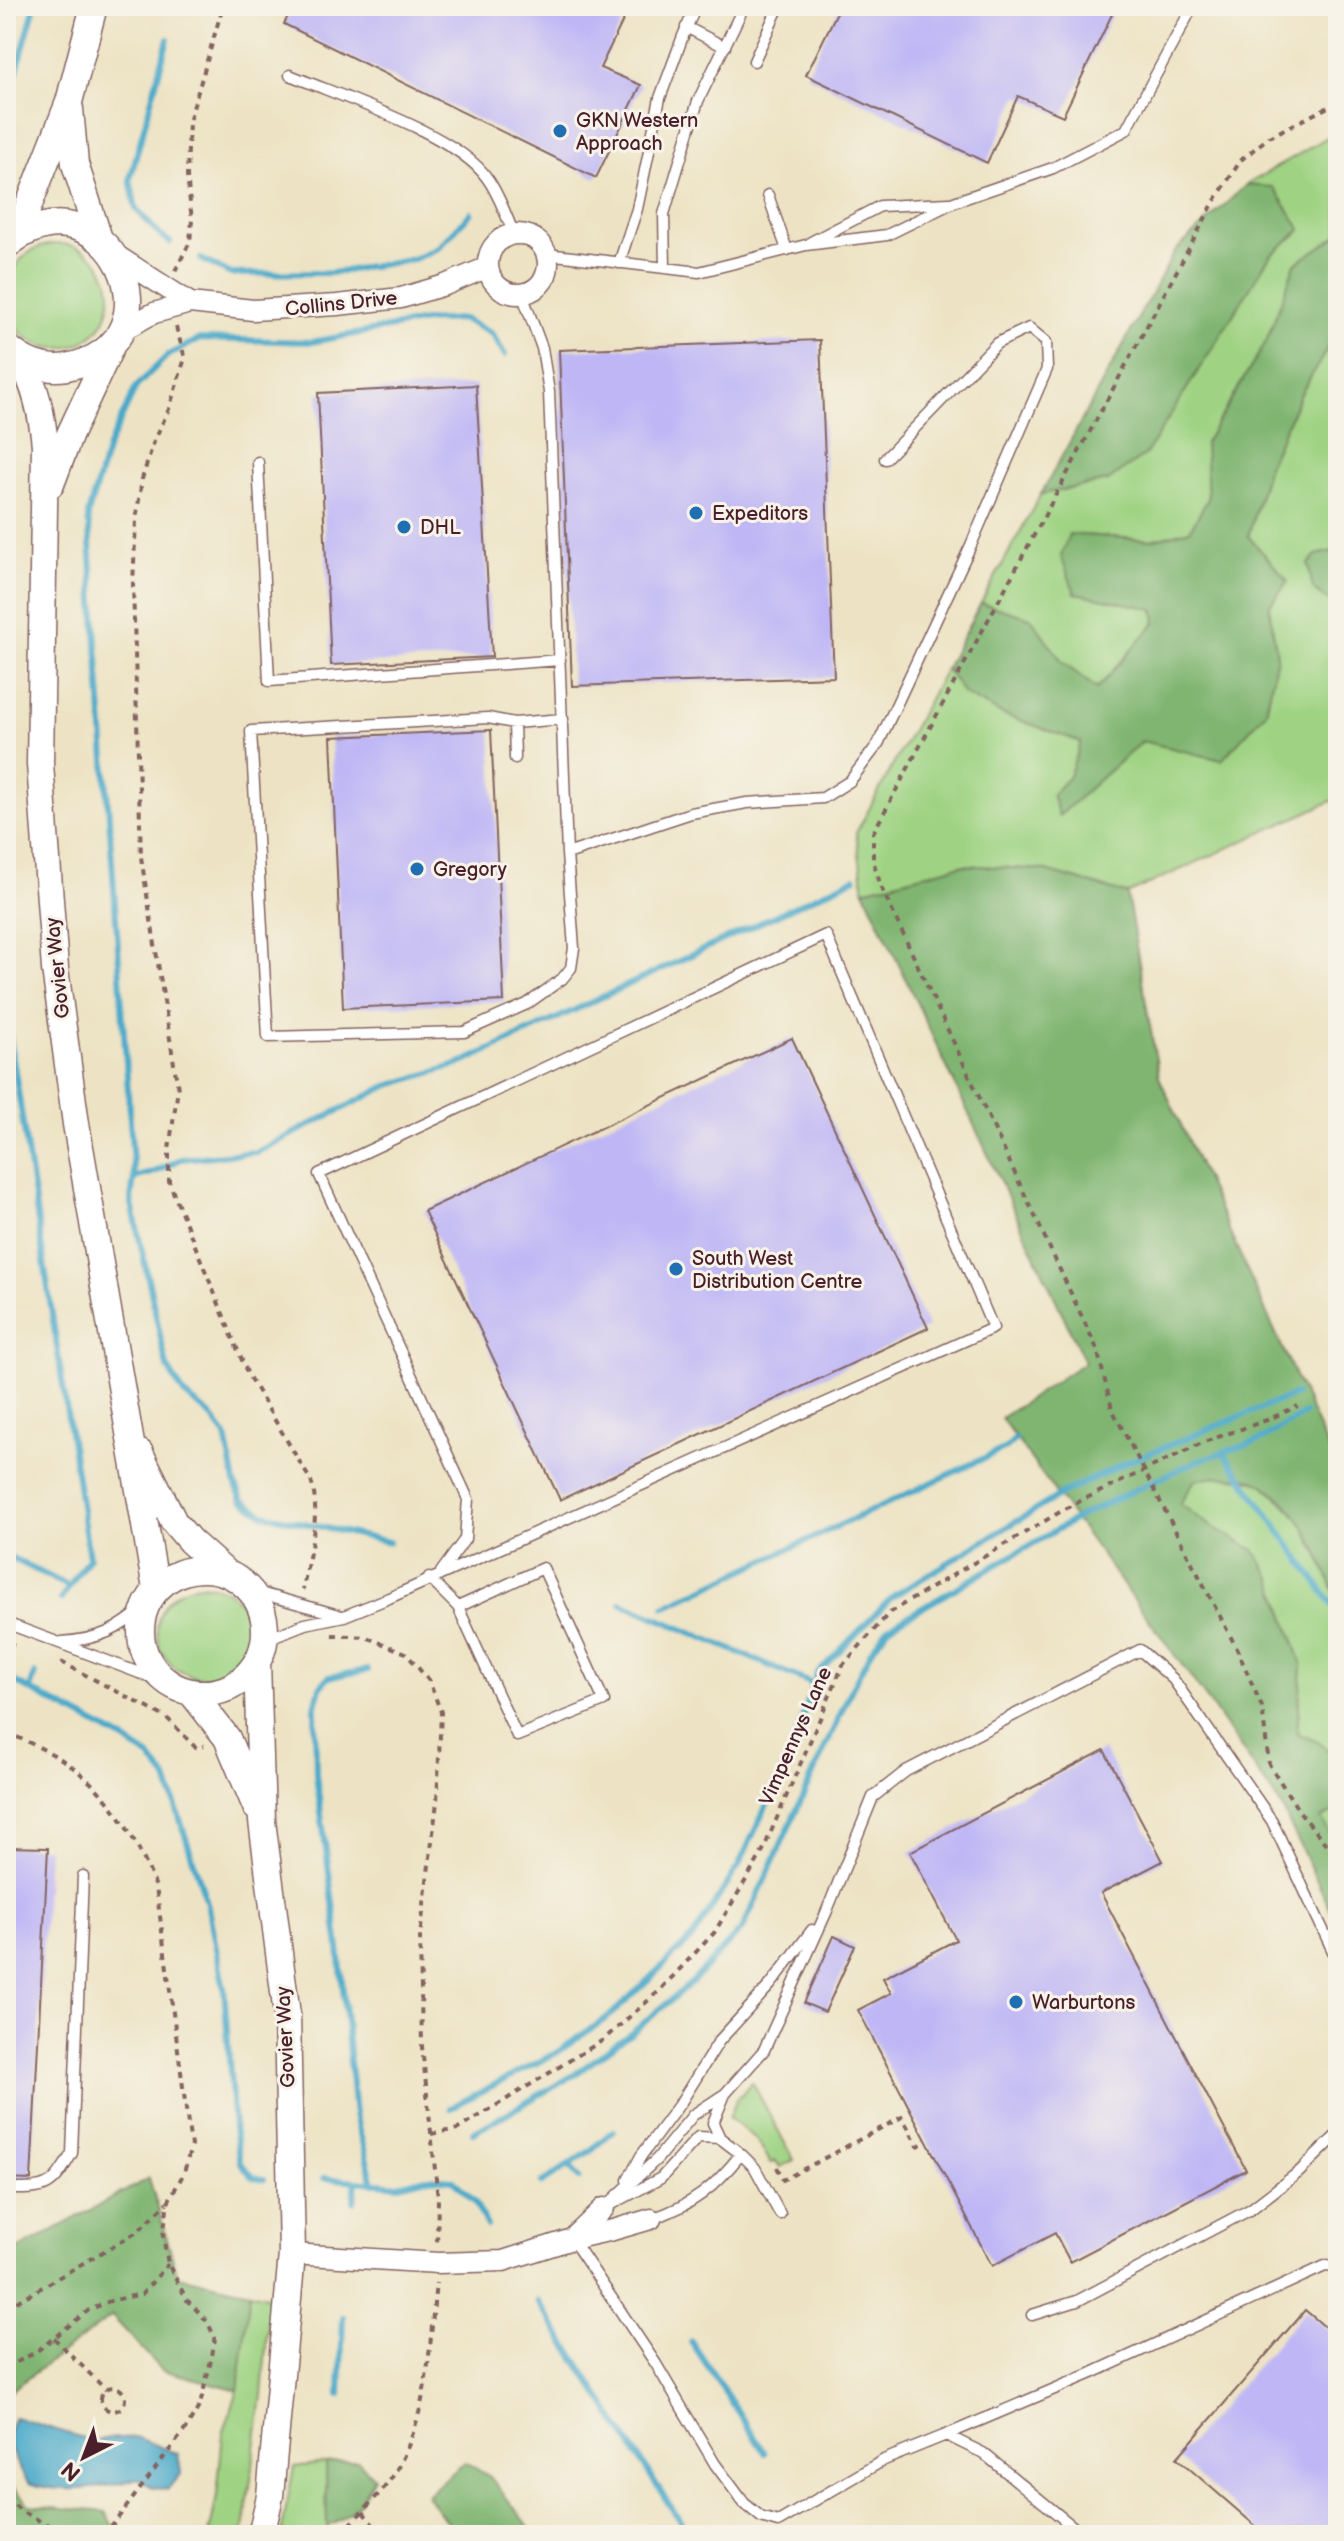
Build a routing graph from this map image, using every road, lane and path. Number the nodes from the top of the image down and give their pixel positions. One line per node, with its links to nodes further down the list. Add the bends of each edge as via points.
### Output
1 (94, 6): 11 (street)
2 (223, 6): 24 (path, via 189,122 190,242)
3 (696, 6): 7 (lane)
4 (744, 6): 8 (lane)
5 (779, 6): 9 (lane)
6 (1193, 6): 14 (lane, via 1126,130 1053,168)
7 (686, 27): 8 (lane); 21 (lane, via 660,98 637,209)
8 (725, 47): 23 (lane, via 698,101 664,214)
9 (754, 61)
10 (290, 75): 15 (lane, via 420,130 469,158 488,178)
11 (69, 102): 16 (street); 18 (street, Govier Way, via 75,164)
12 (1338, 102): 40 (path, via 1269,137 1241,160 1227,181 873,833 881,887 1097,1349 1112,1409)
13 (768, 195): 19 (lane)
14 (954, 202): 17 (lane, via 887,235); 17 (lane, via 880,206)
15 (514, 234): 20 (street, via 532,237); 22 (street, via 495,244)
16 (11, 242): 18 (street, via 36,228 58,225 79,229)
17 (806, 245): 19 (lane)
18 (106, 246): 24 (street, Collins Drive); 28 (street, Govier Way, via 124,272 128,292 127,313)
19 (787, 250): 23 (lane, via 699,272)
20 (547, 254): 21 (lane); 25 (street, via 545,279)
21 (619, 263): 23 (lane)
22 (488, 267): 25 (street, via 497,285); 26 (street, Collins Drive, via 445,285 388,299 253,310)
23 (665, 268)
24 (167, 288): 26 (street, Collins Drive)
25 (522, 294): 33 (lane, via 542,348 549,392)
26 (190, 303): 27 (street, Collins Drive)
27 (169, 309): 28 (street, Collins Drive); 46 (path, via 185,358 142,479 133,584 141,857 178,1089 169,1182 248,1375 311,1481 316,1514)
28 (116, 337): 29 (street, via 90,360 61,368 40,367); 32 (street, Govier Way, via 70,434)
29 (12, 352): 32 (street, Govier Way, via 31,378 41,412)
30 (885, 459): 37 (lane, via 997,343 1029,328 1046,342 1047,369 971,545 878,744 850,781 823,798 691,813)
31 (258, 462): 33 (lane, via 269,681)
32 (45, 503): 39 (street, Govier Way, via 40,764 55,969)
33 (560, 660): 34 (lane)
34 (563, 719): 35 (lane); 37 (lane)
35 (514, 723): 36 (lane); 37 (lane, via 488,718 251,731 268,1037 464,1032 527,1004 571,968)
36 (515, 758)
37 (567, 854)
38 (1298, 1406): 40 (path, Vimpennys Lane)
39 (127, 1429): 42 (street, Govier Way, via 174,1522); 45 (street, Govier Way)
40 (1144, 1472): 58 (path, via 1262,1707 1269,1764); 63 (path, Vimpennys Lane, via 1072,1505 890,1612 843,1665 761,1855 714,1933 603,2040 458,2129)
41 (441, 1572): 41 (lane, via 465,1539 468,1499 319,1174 826,935 993,1328); 43 (lane)
42 (226, 1573): 44 (street); 45 (street, via 188,1571 171,1578)
43 (429, 1578): 47 (lane); 48 (lane)
44 (249, 1590): 46 (lane); 53 (street, via 262,1614)
45 (151, 1598): 52 (lane, via 124,1626 92,1640); 55 (street, via 141,1624 141,1643 159,1675)
46 (301, 1604): 48 (lane)
47 (458, 1607): 47 (lane, via 543,1568 604,1701 517,1736)
48 (344, 1616): 50 (lane)
49 (6, 1623): 52 (lane)
50 (305, 1624): 53 (lane); 63 (path, via 310,1635 366,1637 406,1653 429,1681 441,1712 437,1802 420,1936 422,2047)
51 (6, 1639): 54 (path, via 14,1643)
52 (56, 1642): 55 (lane)
53 (261, 1651): 55 (street, via 245,1677 229,1688 210,1693); 57 (street, Govier Way)
54 (6, 1657)
55 (182, 1689): 57 (street, Govier Way, via 227,1738)
56 (6, 1732): 71 (path, via 57,1757 92,1784 122,1818 156,1887 191,2146)
57 (262, 1821): 76 (street, Govier Way, via 287,2015)
58 (1338, 1859)
59 (83, 1876): 70 (lane, via 72,2153 58,2178 41,2189)
60 (826, 1913): 61 (lane, via 873,1797 906,1771 1140,1650 1173,1679 1272,1821); 62 (lane, via 764,2050); 69 (lane, via 719,2041)
61 (1338, 1962)
62 (725, 2094): 65 (lane, via 713,2123); 69 (lane, via 693,2115 657,2159)
63 (431, 2134): 77 (path)
64 (1338, 2134): 81 (lane, via 1251,2209 1077,2301)
65 (720, 2138): 67 (lane); 72 (lane, via 698,2137 661,2178)
66 (927, 2141): 68 (path, via 918,2146 902,2117 783,2180)
67 (741, 2154): 73 (lane, via 755,2168); 74 (lane, via 696,2200)
68 (777, 2167)
69 (625, 2186): 72 (lane)
70 (6, 2189)
71 (168, 2202): 78 (path, via 163,2236); 80 (path, via 137,2232)
72 (604, 2208): 75 (street)
73 (780, 2214)
74 (651, 2219): 75 (street)
75 (572, 2239): 77 (street, via 503,2261); 85 (lane, via 715,2464 761,2517 778,2522 884,2460)
76 (292, 2254): 77 (street); 90 (street, Govier Way, via 270,2496)
77 (438, 2263): 87 (path, via 425,2392 394,2475)
78 (168, 2264): 82 (path, via 142,2294 89,2310); 88 (path, via 215,2338 200,2405)
79 (1338, 2267): 85 (lane, via 1325,2266)
80 (6, 2308)
81 (1032, 2315)
82 (54, 2338): 83 (path); 84 (path)
83 (6, 2368)
84 (106, 2390): 84 (path, via 121,2391 121,2407 105,2408 101,2398)
85 (946, 2435): 93 (lane, via 983,2453)
86 (6, 2497): 89 (path, via 22,2512)
87 (363, 2512): 91 (path); 92 (path)
88 (106, 2533)
89 (68, 2535)
90 (261, 2535)
91 (343, 2535)
92 (381, 2535)
93 (1083, 2535)

